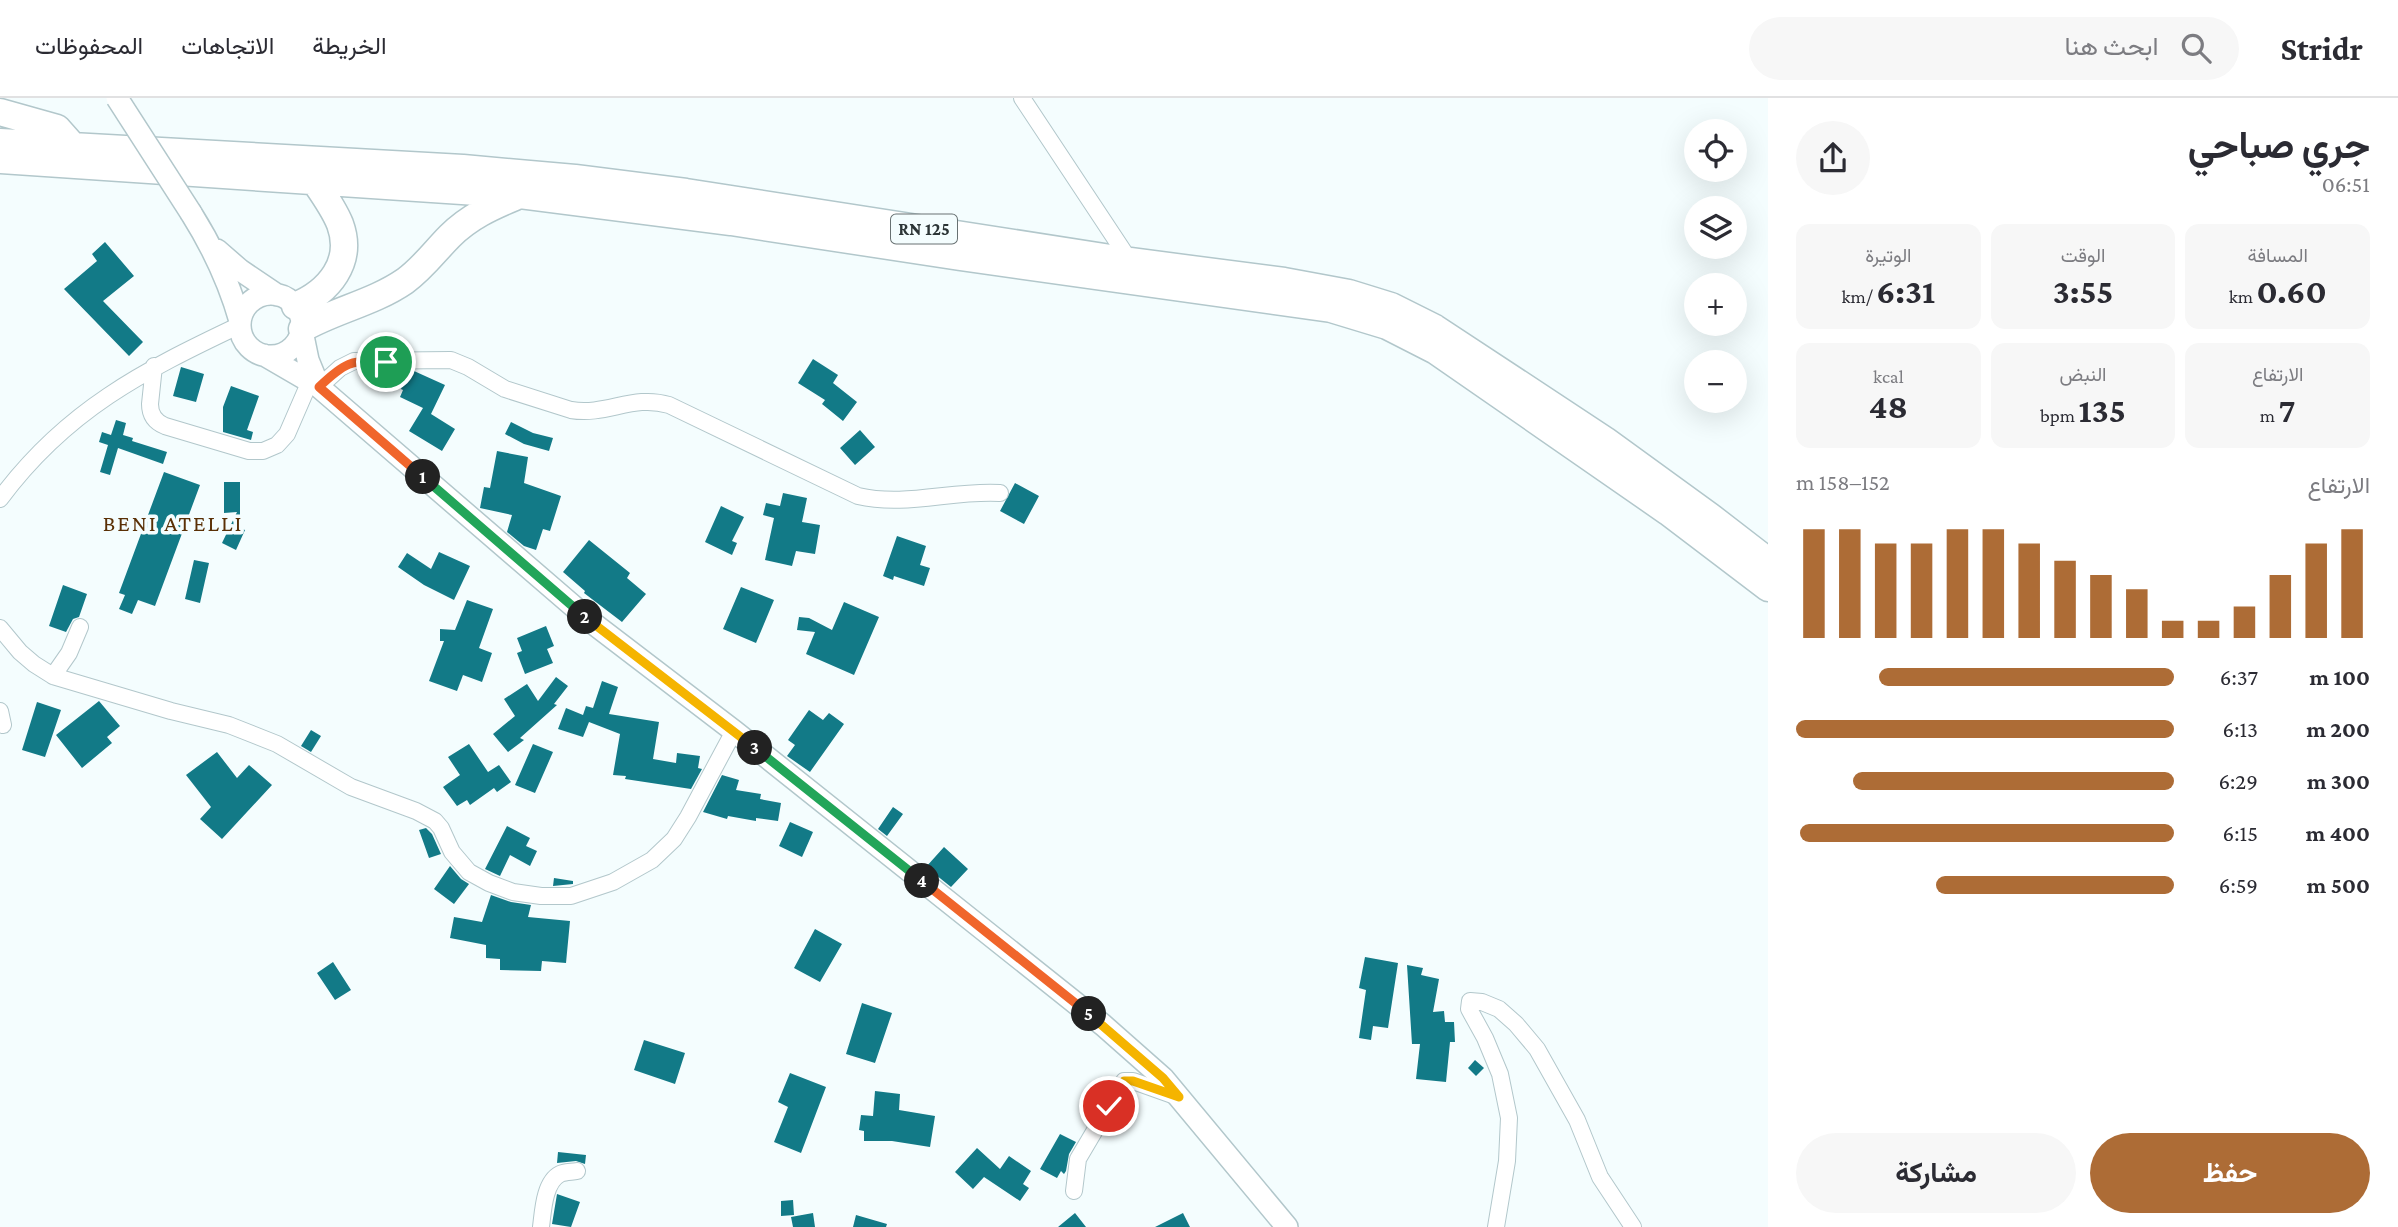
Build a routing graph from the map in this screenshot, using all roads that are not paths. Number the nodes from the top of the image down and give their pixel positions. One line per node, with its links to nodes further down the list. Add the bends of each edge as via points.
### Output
1 (117, 98): 9 (main road, bridge)
2 (1022, 98): 10 (street)
3 (0, 112): 5 (highway, via 57,128)
4 (0, 142): 5 (highway, RN 125)
5 (73, 146): 10 (highway, RN 125, via 575,178)
6 (0, 160): 7 (highway)
7 (315, 181): 8 (highway); 11 (highway, via 341,226 342,260 333,280)
8 (520, 195): 11 (highway, via 491,206 462,225 395,288 334,312); 19 (highway, via 1331,309 1364,318 1436,351 1668,512)
9 (207, 239): 11 (main road); 12 (main road)
10 (1130, 261): 18 (highway, RN 125, via 1327,289 1411,315 1605,440)
11 (294, 315): 12 (main road, via 262,295 245,308); 13 (main road, via 296,344 285,353); 15 (main road)
12 (240, 323): 13 (main road, via 244,341); 14 (street)
13 (264, 355): 15 (main road)
14 (154, 366): 15 (street, via 150,404 155,420 249,451 270,448 282,440); 17 (street, via 90,406)
15 (314, 384): 16 (street, via 354,361 451,360 505,389 571,410 604,411 640,400 669,405 858,496 906,501); 23 (main road, via 567,602)
16 (1000, 493)
17 (0, 499)
18 (1768, 561)
19 (1768, 588)
20 (80, 627): 22 (street)
21 (0, 628): 22 (street, via 20,652)
22 (53, 676): 23 (street, via 215,720 277,744 351,787 435,821 469,872 513,892 541,896 570,896 613,882 652,860 688,817)
23 (734, 731): 24 (main road, via 1103,1025)
24 (1179, 1097): 26 (street, via 1124,1081 1078,1159); 28 (main road)
25 (577, 1171): 27 (street, via 559,1175 552,1182)
26 (1074, 1191)
27 (541, 1227)
28 (1287, 1227)
29 (1496, 1227): 30 (street, via 1509,1118 1500,1074 1469,1009 1470,1001 1499,1009 1537,1049 1577,1120 1600,1177)
30 (1633, 1227)

